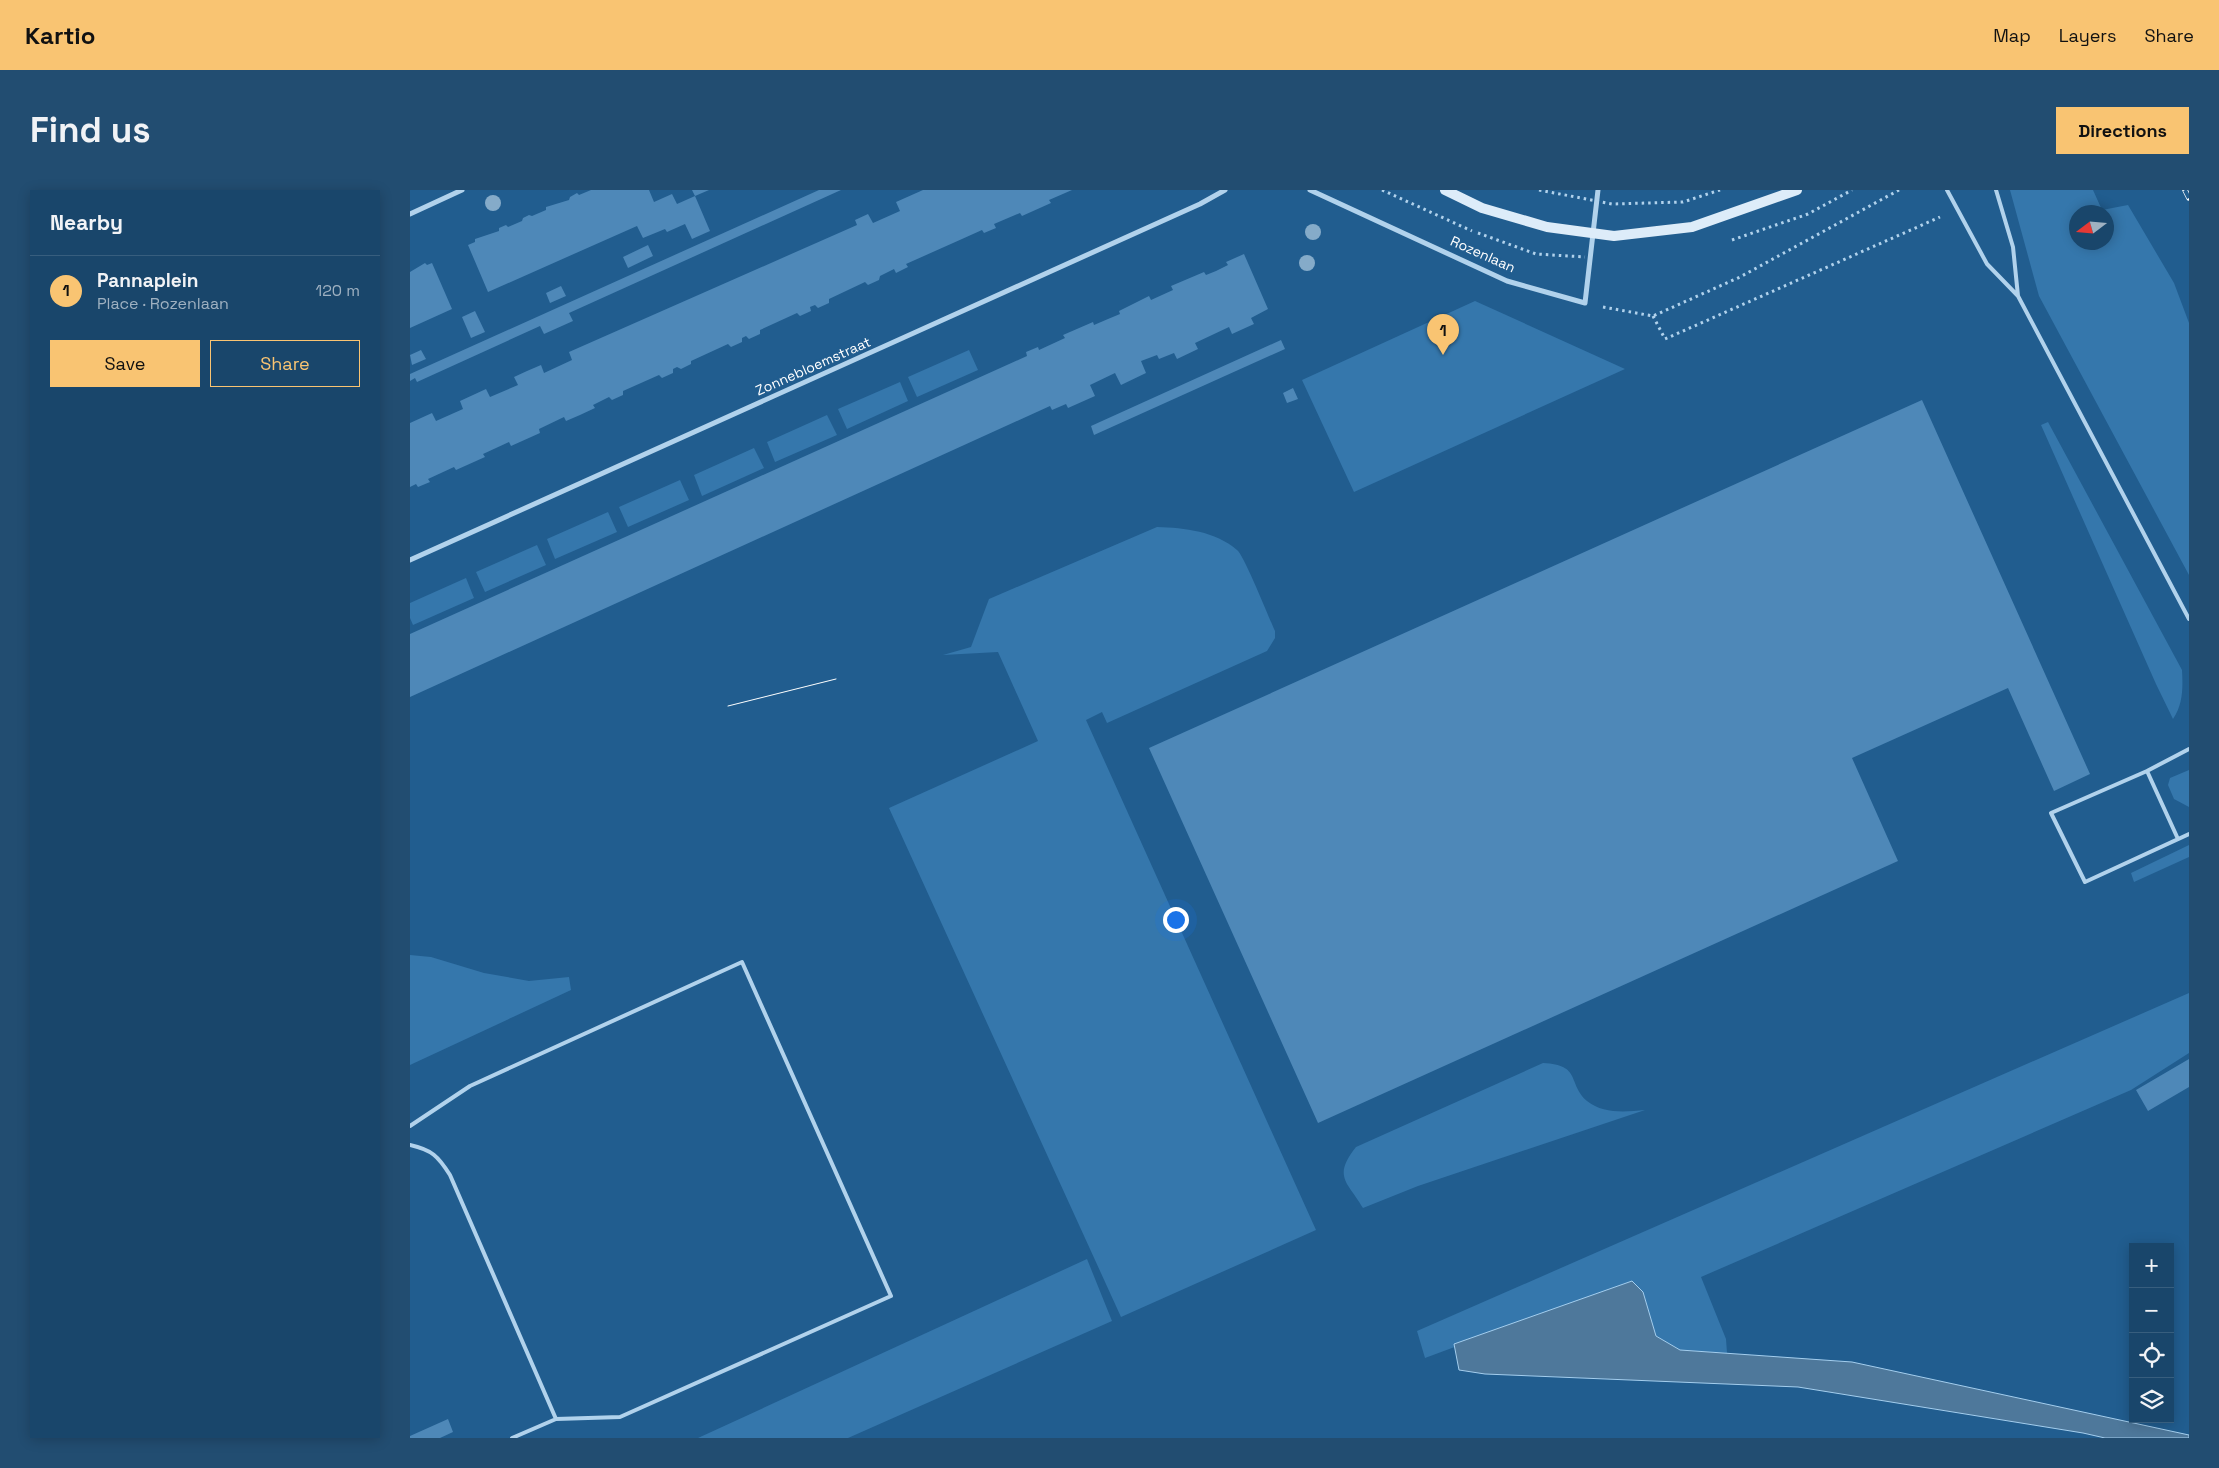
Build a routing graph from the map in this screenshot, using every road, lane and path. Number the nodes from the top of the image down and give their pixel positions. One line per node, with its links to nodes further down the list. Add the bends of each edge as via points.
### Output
1 (462, 190): 13 (street)
2 (1225, 190): 17 (street, Zonnebloemstraat)
3 (1310, 190): 15 (street, Rozenlaan, via 1507,281)
4 (1445, 190): 8 (street, bridge, via 1482,208 1547,227 1614,236 1692,227)
5 (1539, 190): 7 (path, bridge, via 1612,204 1683,202)
6 (1598, 190): 15 (street)
7 (1720, 190)
8 (1797, 190)
9 (1899, 190): 16 (path, via 1740,277)
10 (1947, 190): 12 (lane)
11 (1996, 190): 14 (lane, via 2013,247)
12 (1958, 209): 14 (lane, via 1987,264); 16 (path, via 1665,339)
13 (410, 214)
14 (2018, 296): 18 (lane)
15 (1585, 304): 16 (path)
16 (1653, 316)
17 (410, 560)
18 (2189, 618)
19 (2189, 749): 20 (lane)
20 (2147, 770): 22 (lane); 22 (lane, via 2051,813 2085,882)
21 (2189, 834): 22 (lane)
22 (2178, 839)
23 (410, 1126): 25 (lane, via 470,1086 742,962 891,1296 620,1417)
24 (410, 1145): 25 (lane, via 438,1156 450,1175)
25 (556, 1419): 26 (lane)
26 (512, 1438)

